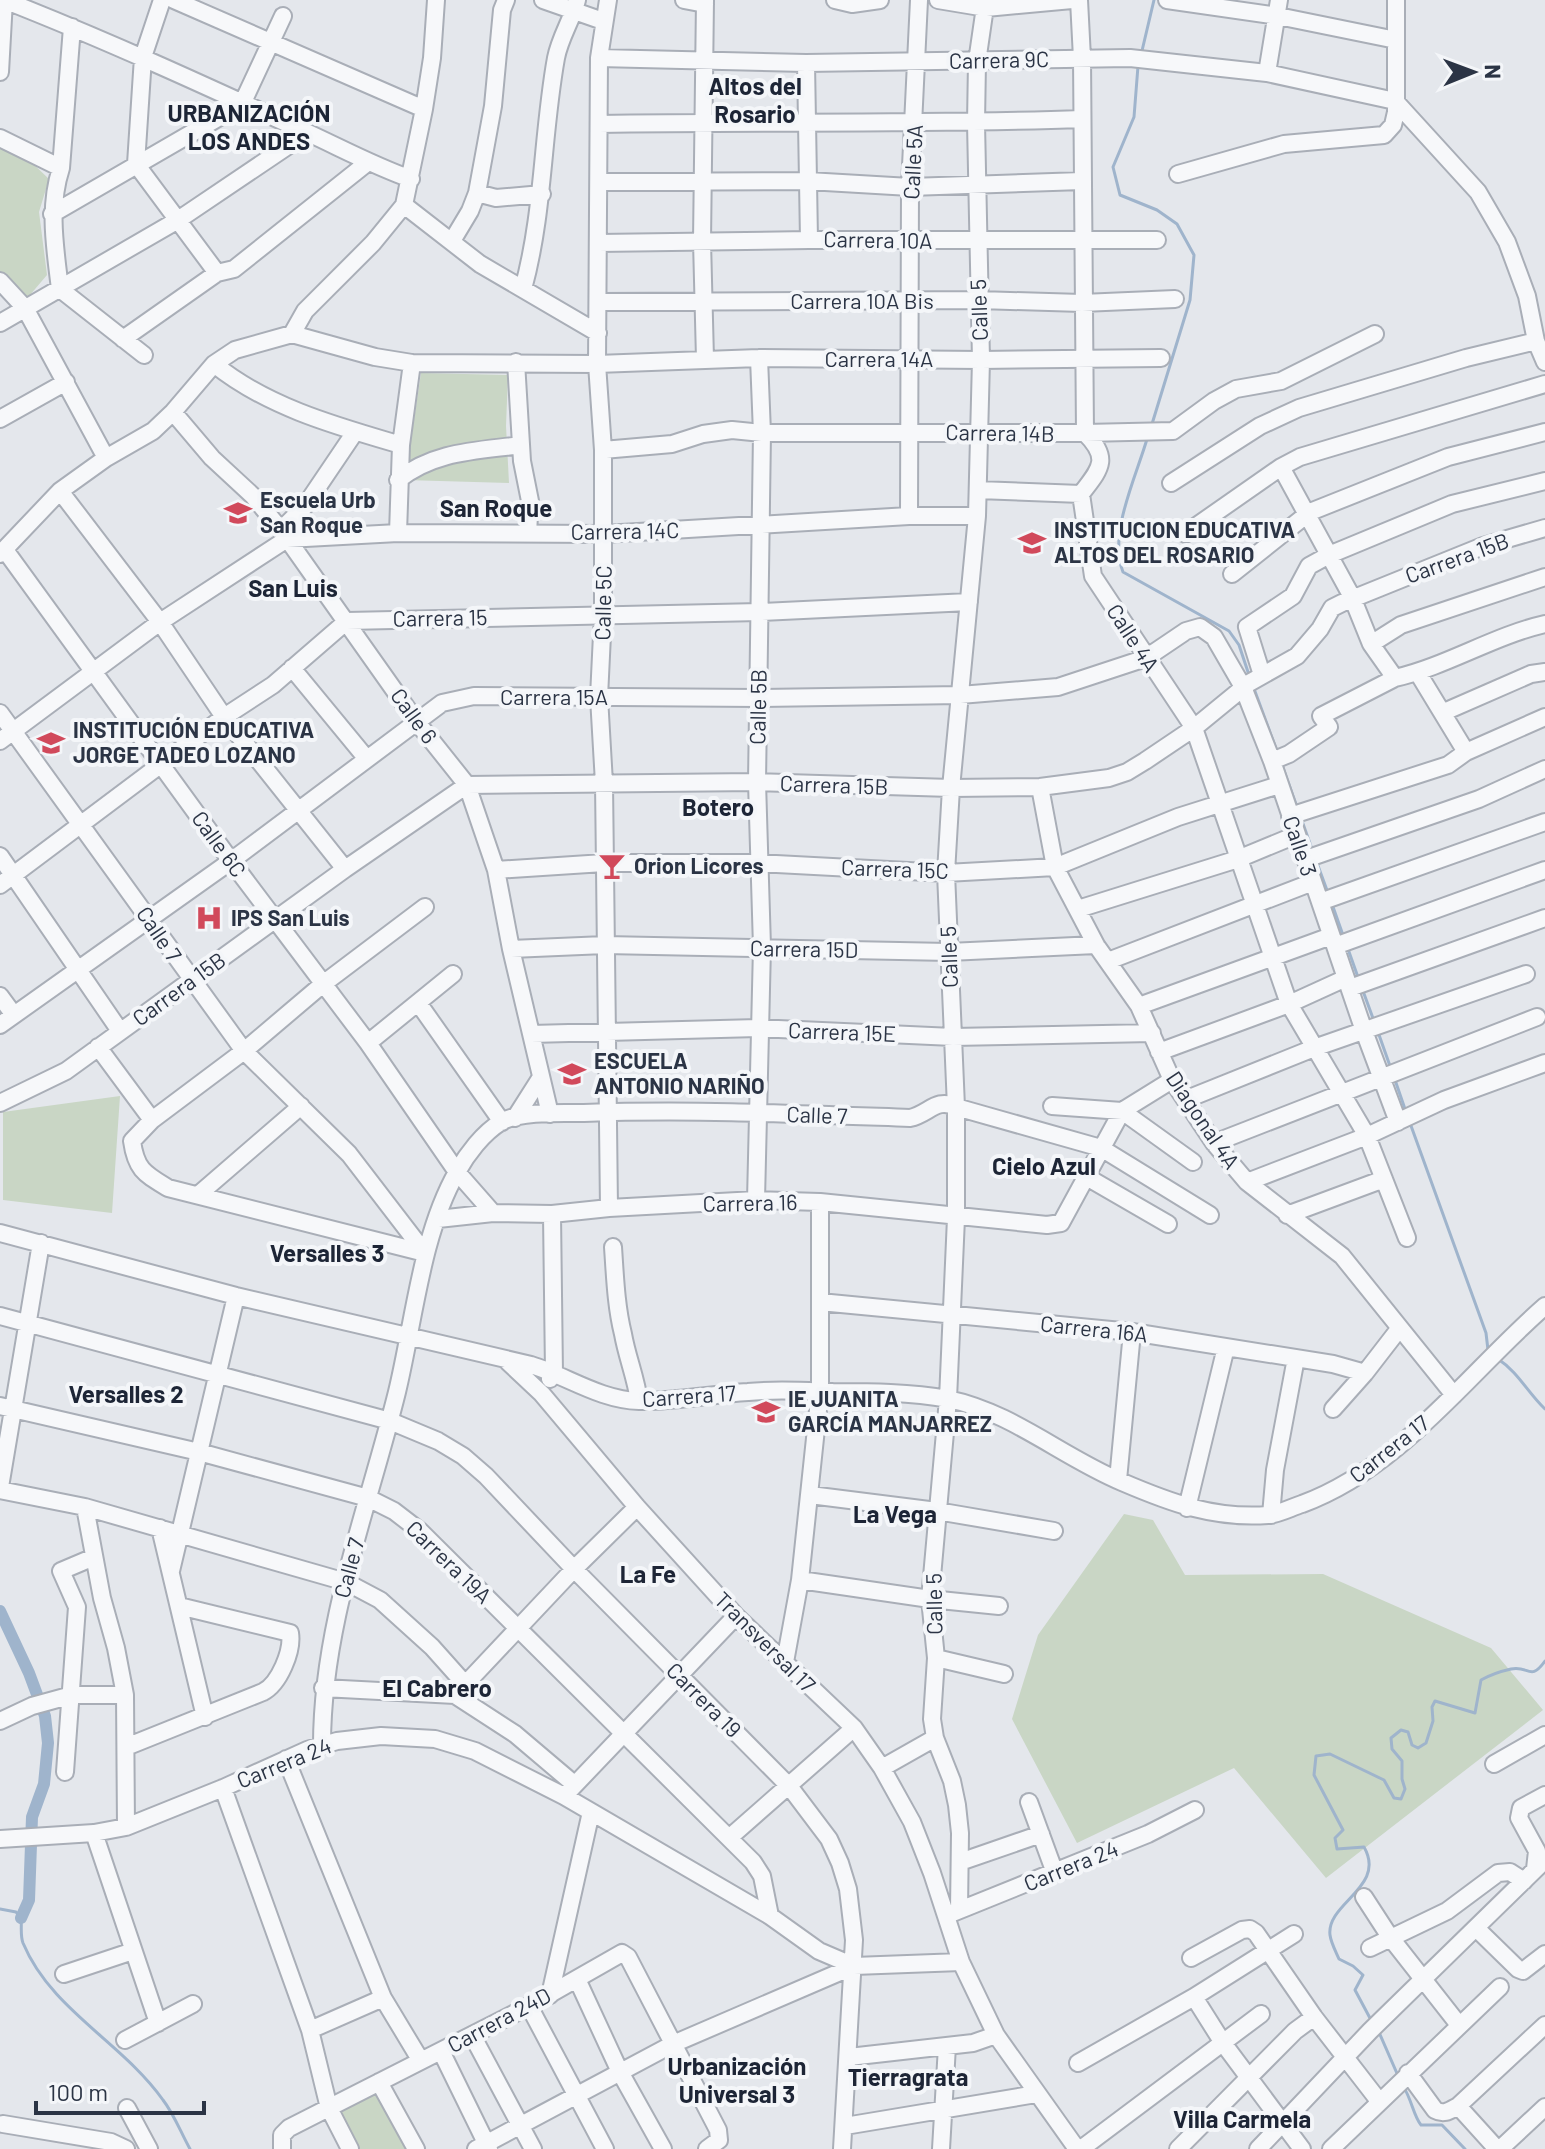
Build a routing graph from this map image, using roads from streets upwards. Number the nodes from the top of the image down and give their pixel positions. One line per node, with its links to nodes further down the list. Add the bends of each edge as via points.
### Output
1 (4, 0): 23 (street); 33 (street)
2 (162, 0): 26 (street)
3 (174, 0): 25 (street)
4 (436, 0): 37 (street)
5 (506, 0): 57 (street)
6 (543, 0): 19 (street)
7 (608, 0): 22 (street, Calle 5C)
8 (684, 0): 17 (street)
9 (880, 0): 16 (street)
10 (919, 0): 30 (street, Calle 5A)
11 (938, 0): 18 (street)
12 (1072, 0): 18 (street)
13 (1079, 0): 28 (street)
14 (1167, 0): 20 (street)
15 (1396, 0): 24 (street)
16 (846, 1)
17 (705, 2): 29 (street)
18 (986, 4): 31 (street, Calle 5)
19 (576, 5): 22 (street); 58 (street, via 556,56)
20 (1278, 8): 24 (street); 34 (street)
21 (283, 16): 25 (street)
22 (603, 21): 27 (street, Calle 5C)
23 (72, 27): 26 (street); 48 (street)
24 (1396, 40): 35 (street)
25 (270, 42): 36 (street); 37 (street)
26 (143, 57): 36 (street); 47 (street)
27 (599, 58): 29 (street, Carrera 9C); 42 (street, Calle 5C)
28 (1082, 58): 31 (street, Carrera 9C); 34 (street, Carrera 9C); 38 (street)
29 (703, 61): 32 (street, Carrera 9C); 40 (street)
30 (917, 62): 31 (street, Carrera 9C); 32 (street, Carrera 9C); 43 (street, Calle 5A)
31 (977, 62): 41 (street, Calle 5)
32 (806, 63): 39 (street)
33 (0, 72)
34 (1267, 73): 35 (street, Carrera 9C)
35 (1395, 101): 49 (street, via 1393,125 1384,135 1284,144); 86 (street, via 1478,192 1507,242 1527,296)
36 (242, 104): 44 (street); 47 (street)
37 (424, 109): 50 (street)
38 (1082, 119): 41 (street); 53 (street)
39 (806, 121): 40 (street); 43 (street); 52 (street)
40 (703, 122): 42 (street); 51 (street)
41 (976, 123): 43 (street); 55 (street, Calle 5)
42 (599, 124): 54 (street, Calle 5C)
43 (915, 124): 56 (street, Calle 5A)
44 (307, 133): 46 (street); 61 (street)
45 (1, 139): 48 (street)
46 (367, 163): 50 (street); 70 (street, via 234,269)
47 (136, 164): 60 (street); 61 (street)
48 (61, 168): 60 (street)
49 (1178, 174)
50 (411, 179): 59 (street)
51 (704, 181): 52 (street); 54 (street); 65 (street)
52 (808, 181): 56 (street); 62 (street)
53 (1082, 181): 55 (street); 68 (street)
54 (600, 182): 69 (street, Calle 5C)
55 (976, 184): 56 (street); 67 (street, Calle 5)
56 (910, 187): 66 (street, Calle 5A)
57 (477, 193): 58 (street, via 496,198); 64 (street)
58 (542, 194): 73 (street)
59 (404, 205): 64 (street); 83 (street, via 305,311)
60 (52, 214): 72 (street)
61 (178, 220): 70 (street); 72 (street)
62 (809, 240): 65 (street, Carrera 10A); 66 (street, Carrera 10A)
63 (1157, 240): 68 (street, Carrera 10A)
64 (452, 241): 73 (street)
65 (702, 241): 69 (street, Carrera 10A); 77 (street)
66 (910, 241): 67 (street, Carrera 10A); 78 (street, Calle 5A)
67 (977, 241): 68 (street, Carrera 10A); 75 (street, Calle 5)
68 (1083, 241): 79 (street)
69 (598, 243): 76 (street, Calle 5C)
70 (217, 273): 85 (street)
71 (0, 281): 80 (street)
72 (60, 289): 80 (street); 85 (street)
73 (523, 289): 82 (street)
74 (1175, 299): 79 (street, Carrera 10A Bis)
75 (979, 300): 78 (street, Carrera 10A Bis); 79 (street, Carrera 10A Bis); 93 (street, Calle 5)
76 (598, 302): 77 (street, Carrera 10A Bis); 82 (street, Calle 5C)
77 (703, 302): 78 (street, Carrera 10A Bis); 92 (street)
78 (909, 302): 89 (street, Calle 5A)
79 (1082, 303): 90 (street)
80 (25, 308): 81 (street); 99 (street)
81 (0, 323)
82 (598, 333): 98 (street, Calle 5C)
83 (292, 334): 96 (street, Carrera 14A); 97 (street, via 235,350)
84 (1375, 334): 108 (street, Carrera 14B, via 1281,381 1236,389 1173,431)
85 (123, 339): 87 (street)
86 (1536, 341): 95 (street); 116 (street, via 1299,408 1260,426)
87 (144, 355)
88 (759, 358): 89 (street, Carrera 14A); 92 (street, Carrera 14A); 107 (street, Calle 5B)
89 (909, 358): 93 (street, Carrera 14A); 104 (street, Calle 5A)
90 (1083, 358): 91 (street, Carrera 14A); 93 (street, Carrera 14A); 108 (street)
91 (1161, 358)
92 (705, 359): 98 (street, Carrera 14A)
93 (981, 360): 105 (street, Calle 5)
94 (516, 362): 96 (street, Carrera 14A); 98 (street, Carrera 14A); 110 (street)
95 (1545, 362)
96 (412, 363): 109 (street)
97 (214, 364): 101 (street); 103 (street, via 246,388)
98 (597, 364): 111 (street, Calle 5C)
99 (66, 382): 102 (street); 112 (street)
100 (1545, 384): 113 (street)
101 (173, 412): 112 (street, via 153,431); 127 (street, Calle 6)
102 (0, 419)
103 (355, 432): 109 (street); 127 (street)
104 (909, 432): 105 (street, Carrera 14B); 107 (street, Carrera 14B); 121 (street, Calle 5A)
105 (979, 432): 108 (street, Carrera 14B); 117 (street, Calle 5)
106 (1545, 432): 120 (street, via 1448,457)
107 (762, 433): 111 (street, Carrera 14B, via 732,430 672,444); 123 (street, Calle 5B)
108 (1085, 433): 119 (street, via 1101,458 1099,471)
109 (401, 445): 114 (street)
110 (521, 445): 114 (street, via 434,458); 125 (street, via 530,501)
111 (603, 450): 128 (street, Calle 5C)
112 (106, 458): 118 (street)
113 (1281, 467): 120 (street); 129 (street)
114 (398, 480): 126 (street)
115 (1545, 481): 131 (street, via 1452,504)
116 (1171, 483)
117 (978, 490): 119 (street); 122 (street, Calle 5)
118 (60, 491): 130 (street); 139 (street)
119 (1081, 494): 143 (street, Calle 4A, via 1093,576)
120 (1308, 514): 131 (street); 132 (street)
121 (909, 516): 122 (street, Carrera 14C); 123 (street, Carrera 14C)
122 (977, 516): 135 (street, Calle 5)
123 (761, 526): 128 (street, Carrera 14C); 136 (street, Calle 5B)
124 (1545, 528): 134 (street, Carrera 15B)
125 (528, 532): 126 (street, Carrera 14C); 128 (street, Carrera 14C)
126 (398, 533): 127 (street, Carrera 14C)
127 (284, 534): 138 (street, Calle 6); 139 (street)
128 (604, 534): 137 (street, Calle 5C)
129 (1185, 534)
130 (2, 552): 145 (street, Calle 6C)
131 (1329, 555): 134 (street); 149 (street, via 1309,566 1293,596 1247,627)
132 (1232, 574)
133 (1545, 577): 142 (street, via 1401,625)
134 (1352, 597): 142 (street); 149 (street, Carrera 15B, via 1332,608 1297,656)
135 (969, 602): 136 (street, Carrera 15); 150 (street, Calle 5)
136 (760, 612): 137 (street, Carrera 15); 152 (street, Calle 5B)
137 (603, 614): 138 (street, Carrera 15); 151 (street, Calle 5C)
138 (347, 621): 144 (street); 157 (street, Calle 6)
139 (160, 622): 145 (street); 155 (street)
140 (1545, 624): 147 (street, via 1515,631)
141 (1200, 627): 143 (street, Carrera 15A); 149 (street, Calle 3)
142 (1371, 644): 148 (street)
143 (1146, 658): 150 (street, Carrera 15A, via 1058,687); 158 (street, Calle 4A)
144 (292, 668): 155 (street); 162 (street)
145 (92, 671): 159 (street); 163 (street, Calle 6C)
146 (1545, 672): 153 (street)
147 (1418, 673): 148 (street); 153 (street)
148 (1395, 678): 161 (street, via 1321,716 1329,727)
149 (1253, 681): 158 (street, Carrera 15B); 161 (street, Calle 3)
150 (960, 695): 152 (street, Carrera 15A); 170 (street, Calle 5)
151 (599, 697): 152 (street, Carrera 15A); 157 (street, Carrera 15A, via 474,696 442,703); 166 (street, Calle 5C)
152 (759, 698): 165 (street, Calle 5B)
153 (1444, 712): 160 (street)
154 (0, 713): 159 (street, Calle 7)
155 (224, 717): 163 (street); 172 (street)
156 (1545, 717): 160 (street)
157 (416, 721): 162 (street, Carrera 15A); 167 (street, Calle 6)
158 (1194, 728): 169 (street, Carrera 15B, via 1127,772); 171 (street, Calle 4A)
159 (7, 736): 175 (street, Calle 7)
160 (1466, 752): 173 (street, via 1439,768)
161 (1279, 758): 168 (street, Calle 3)
162 (367, 759): 172 (street, Carrera 15A)
163 (161, 766): 175 (street); 180 (street, Calle 6C)
164 (1545, 769): 178 (street, via 1479,799)
165 (757, 782): 166 (street, Carrera 15B); 170 (street, Carrera 15B); 182 (street, Calle 5B)
166 (604, 783): 167 (street, Carrera 15B); 181 (street, Calle 5C)
167 (467, 785): 184 (street, Carrera 15B); 185 (street, Calle 6)
168 (1279, 785): 171 (street, Carrera 15C); 173 (street, Calle 3)
169 (1040, 787): 170 (street, Carrera 15B); 183 (street, Diagonal 4A)
170 (951, 788): 187 (street, Calle 5)
171 (1221, 805): 179 (street, Calle 4A); 183 (street, Carrera 15C)
172 (299, 810): 180 (street, Carrera 15A); 184 (street)
173 (1298, 813): 176 (street, Calle 3)
174 (1545, 822): 191 (street)
175 (81, 825): 188 (street); 196 (street, Calle 7)
176 (1296, 835): 178 (street, Calle 3); 179 (street)
177 (0, 856): 188 (street)
178 (1314, 857): 189 (street, Calle 3)
179 (1238, 859): 192 (street, Calle 4A); 194 (street)
180 (231, 861): 196 (street, Carrera 15A); 197 (street, Calle 6C)
181 (604, 863): 182 (street, Carrera 15C); 185 (street, Carrera 15C); 199 (street, Calle 5C)
182 (758, 863): 187 (street, Carrera 15C); 201 (street, Calle 5B)
183 (1055, 867): 187 (street, Carrera 15C); 194 (street, Diagonal 4A)
184 (345, 869): 197 (street, Carrera 15B)
185 (496, 870): 202 (street, Calle 6)
186 (1545, 870): 198 (street)
187 (946, 873): 203 (street, Calle 5)
188 (14, 874): 190 (street); 206 (street)
189 (1313, 882): 191 (street, Calle 3); 192 (street)
190 (0, 885)
191 (1328, 899): 198 (street, Calle 3)
192 (1255, 906): 204 (street, Calle 4A); 205 (street)
193 (425, 907): 211 (street)
194 (1078, 909): 200 (street, Diagonal 4A)
195 (1545, 918): 210 (street)
196 (150, 919): 206 (street, Carrera 15A); 209 (street, Calle 7)
197 (274, 920): 209 (street, Carrera 15B); 211 (street, Calle 6C)
198 (1341, 941): 204 (street); 210 (street, Calle 3)
199 (605, 945): 201 (street, Carrera 15D); 202 (street, Carrera 15D); 221 (street, Calle 5C)
200 (1096, 945): 203 (street, Carrera 15D); 205 (street, Diagonal 4A)
201 (762, 947): 203 (street, Carrera 15D); 218 (street, Calle 5B)
202 (511, 949): 223 (street, Calle 6)
203 (949, 952): 224 (street, Calle 5)
204 (1272, 958): 214 (street, Calle 4A); 215 (street)
205 (1108, 961): 215 (street, Diagonal 4A)
206 (78, 969): 217 (street, Carrera 15A); 219 (street)
207 (453, 974): 213 (street)
208 (1526, 974): 220 (street)
209 (191, 981): 219 (street, Carrera 15B); 228 (street, Calle 7)
210 (1355, 983): 214 (street); 220 (street, Calle 3)
211 (323, 984): 225 (street, Calle 6C); 228 (street)
212 (0, 996): 217 (street)
213 (419, 1004): 225 (street); 246 (street)
214 (1289, 1004): 227 (street, Calle 4A); 229 (street)
215 (1139, 1006): 222 (street, Diagonal 4A)
216 (1537, 1017): 231 (street)
217 (7, 1020)
218 (758, 1028): 221 (street, Carrera 15E); 224 (street, Carrera 15E); 242 (street, Calle 5B)
219 (120, 1031): 226 (street, Carrera 15B)
220 (1364, 1031): 227 (street); 231 (street, Calle 3)
221 (605, 1032): 223 (street, Carrera 15E); 241 (street, Calle 5C)
222 (1152, 1033): 224 (street, Carrera 15E); 229 (street, Diagonal 4A)
223 (531, 1034): 232 (street, Calle 6)
224 (953, 1037): 239 (street, Calle 5)
225 (368, 1043): 251 (street, Calle 6C)
226 (98, 1047): 236 (street, Carrera 15B, via 66,1071); 245 (street)
227 (1314, 1048): 234 (street, Calle 4A); 235 (street)
228 (244, 1051): 237 (street, Calle 7); 245 (street)
229 (1159, 1052): 233 (street, Diagonal 4A)
230 (1545, 1063): 244 (street)
231 (1382, 1076): 234 (street); 244 (street, Calle 3)
232 (541, 1077): 243 (street, Calle 6); 246 (street)
233 (1172, 1080): 235 (street, Diagonal 4A); 240 (street)
234 (1341, 1092): 247 (street, Calle 4A); 248 (street)
235 (1187, 1099): 248 (street, Diagonal 4A)
236 (0, 1103)
237 (301, 1106): 255 (street); 270 (street, Calle 7, via 349,1154)
238 (1052, 1106): 240 (street)
239 (956, 1107): 242 (street, Calle 7, via 938,1102 910,1118); 249 (street, Calle 7); 263 (street, Calle 5)
240 (1122, 1111): 249 (street); 250 (street)
241 (608, 1112): 242 (street, Calle 7); 243 (street, Calle 7); 258 (street, Calle 5C)
242 (757, 1112): 256 (street, Calle 5B)
243 (550, 1114): 246 (street, Calle 7)
244 (1406, 1119): 247 (street)
245 (152, 1120): 255 (street, via 132,1141 143,1174 168,1188)
246 (508, 1120): 251 (street, Calle 7, via 478,1143)
247 (1367, 1136): 253 (street, Calle 4A); 254 (street)
248 (1214, 1143): 254 (street, Diagonal 4A)
249 (1101, 1148): 252 (street); 261 (street, Calle 7)
250 (1193, 1162)
251 (457, 1172): 259 (street, Calle 6C); 264 (street, Calle 7)
252 (1085, 1176): 263 (street, Carrera 16, via 1061,1223); 265 (street)
253 (1384, 1179): 262 (street); 267 (street, Calle 4A)
254 (1247, 1182): 262 (street, Diagonal 4A)
255 (198, 1195): 270 (street)
256 (756, 1200): 257 (street, Carrera 16); 258 (street, Carrera 16)
257 (820, 1202): 263 (street, Carrera 16); 272 (street)
258 (609, 1208): 260 (street, Carrera 16)
259 (493, 1213): 260 (street, Carrera 16); 264 (street, Carrera 16)
260 (552, 1214): 283 (street)
261 (1210, 1215)
262 (1287, 1215): 277 (street, Diagonal 4A, via 1342,1256)
263 (956, 1218): 274 (street, Calle 5)
264 (438, 1219): 270 (street, Calle 7)
265 (1168, 1224)
266 (5, 1234): 268 (street, Carrera 17)
267 (1407, 1238)
268 (41, 1243): 271 (street, Carrera 17); 276 (street)
269 (613, 1247): 290 (street, via 619,1315)
270 (425, 1253): 279 (street, Calle 7)
271 (236, 1296): 279 (street, Carrera 17); 285 (street)
272 (820, 1302): 274 (street, Carrera 16A); 286 (street)
273 (1545, 1306): 288 (street, Carrera 17)
274 (952, 1315): 278 (street, Carrera 16A); 289 (street, Calle 5)
275 (0, 1316): 276 (street, Carrera 19)
276 (27, 1322): 285 (street, Carrera 19); 291 (street)
277 (1399, 1329): 284 (street); 288 (street, Diagonal 4A)
278 (1132, 1332): 280 (street, Carrera 16A); 295 (street)
279 (410, 1337): 282 (street, Carrera 17); 293 (street, Calle 7)
280 (1226, 1347): 281 (street, Carrera 16A); 301 (street)
281 (1296, 1358): 284 (street, Carrera 16A); 303 (street)
282 (507, 1361): 283 (street, Carrera 17); 287 (street, Transversal 17)
283 (554, 1373): 287 (street); 290 (street, Carrera 17, via 611,1397)
284 (1365, 1373): 292 (street)
285 (218, 1374): 293 (street, Carrera 19); 294 (street)
286 (820, 1391): 289 (street, Carrera 17); 290 (street, Carrera 17); 297 (street)
287 (542, 1394): 300 (street, Transversal 17)
288 (1454, 1395): 303 (street, Carrera 17, via 1357,1477)
289 (948, 1399): 295 (street, Carrera 17, via 993,1412); 302 (street, Calle 5)
290 (639, 1401)
291 (6, 1407): 294 (street, Carrera 19A); 296 (street)
292 (1333, 1409)
293 (390, 1421): 298 (street, Calle 7); 308 (street, Carrera 19, via 463,1456)
294 (199, 1452): 298 (street, Carrera 19A); 306 (street)
295 (1118, 1480): 301 (street, Carrera 17)
296 (0, 1489): 299 (street)
297 (810, 1495): 302 (street); 310 (street)
298 (368, 1498): 311 (street, Calle 7); 318 (street, Carrera 19A, via 420,1531)
299 (85, 1507): 304 (street); 307 (street)
300 (637, 1507): 308 (street); 317 (street, Transversal 17)
301 (1187, 1508): 303 (street, Carrera 17)
302 (937, 1511): 305 (street); 313 (street, Calle 5)
303 (1271, 1515)
304 (160, 1528): 306 (street); 309 (street)
305 (1054, 1531)
306 (180, 1532): 309 (street); 311 (street)
307 (94, 1557): 312 (street); 316 (street, via 61,1571)
308 (574, 1569): 318 (street); 322 (street, Carrera 19)
309 (171, 1571): 314 (street)
310 (800, 1580): 313 (street); 320 (street)
311 (346, 1582): 323 (street, Calle 7); 324 (street, via 380,1600 432,1647)
312 (102, 1598): 316 (street); 326 (street)
313 (930, 1599): 315 (street); 319 (street, Calle 5)
314 (179, 1606): 327 (street); 327 (street, via 290,1633 272,1688)
315 (999, 1606)
316 (77, 1607): 325 (street)
317 (736, 1616): 320 (street, Transversal 17); 322 (street)
318 (517, 1627): 324 (street); 330 (street, Carrera 19A)
319 (936, 1658): 321 (street); 332 (street, Calle 5, via 931,1703)
320 (785, 1662): 329 (street, Transversal 17)
321 (1004, 1674)
322 (680, 1676): 330 (street); 341 (street, Carrera 19)
323 (323, 1688): 324 (street); 333 (street, Calle 7)
324 (460, 1689): 336 (street)
325 (72, 1695): 326 (street); 328 (street); 339 (street)
326 (125, 1695): 334 (street)
327 (205, 1717): 334 (street)
328 (0, 1721)
329 (854, 1728): 338 (street, Transversal 17); 341 (street)
330 (623, 1731): 343 (street); 352 (street, Carrera 19A)
331 (1545, 1735): 337 (street)
332 (935, 1738): 338 (street); 353 (street, Calle 5, via 957,1805)
333 (322, 1745): 335 (street, Carrera 24); 340 (street, Carrera 24, via 381,1736 435,1739 475,1751)
334 (126, 1747): 348 (street)
335 (286, 1759): 342 (street, Carrera 24); 375 (street)
336 (546, 1762): 340 (street); 343 (street)
337 (1494, 1764)
338 (882, 1768): 357 (street, Transversal 17)
339 (65, 1772)
340 (535, 1780): 343 (street, Carrera 24)
341 (789, 1786): 352 (street); 368 (street, Carrera 19, via 840,1863 852,1915)
342 (223, 1788): 348 (street, Carrera 24); 383 (street)
343 (569, 1790): 347 (street)
344 (1545, 1795): 354 (street, via 1521,1808 1519,1818 1537,1851)
345 (1029, 1802): 350 (street)
346 (1195, 1810): 355 (street, Carrera 24)
347 (591, 1812): 358 (street); 373 (street)
348 (126, 1827): 349 (street, Carrera 24)
349 (94, 1833): 351 (street, Carrera 24); 363 (street)
350 (1041, 1834): 353 (street); 355 (street)
351 (8, 1837)
352 (729, 1838): 358 (street, Carrera 19A, via 762,1876)
353 (960, 1862): 357 (street, Calle 5)
354 (1535, 1870): 359 (street); 361 (street, via 1498,1873 1447,1911)
355 (1055, 1873): 357 (street, Carrera 24)
356 (1364, 1897): 361 (street)
357 (952, 1913): 367 (street, Transversal 17)
358 (770, 1916): 368 (street, via 819,1951)
359 (1477, 1929): 365 (street, via 1523,1971); 371 (street)
360 (1294, 1934): 364 (street)
361 (1390, 1937): 362 (street); 371 (street)
362 (1370, 1948)
363 (133, 1951): 369 (street); 380 (street)
364 (1267, 1952): 366 (street, via 1250,1929); 374 (street); 379 (street)
365 (1545, 1954)
366 (1191, 1958)
367 (961, 1962): 368 (street); 385 (street, Transversal 17)
368 (854, 1966): 388 (street); 391 (street)
369 (64, 1974)
370 (577, 1979): 373 (street, Carrera 24D); 388 (street, Carrera 24D, via 615,1955 628,1957); 395 (street)
371 (1424, 1980): 381 (street); 392 (street)
372 (1500, 1987): 381 (street)
373 (550, 1995): 377 (street, Carrera 24D)
374 (1194, 1997): 387 (street); 394 (street)
375 (383, 1998): 383 (street); 393 (street)
376 (193, 2004): 380 (street)
377 (529, 2006): 384 (street, Carrera 24D); 400 (street)
378 (1261, 2014): 387 (street)
379 (1314, 2017): 392 (street); 396 (street)
380 (158, 2023): 386 (street)
381 (1459, 2025): 397 (street)
382 (1545, 2025): 402 (street)
383 (310, 2030): 405 (street)
384 (472, 2035): 390 (street, Carrera 24D); 409 (street)
385 (996, 2035): 389 (street); 399 (street, Transversal 17)
386 (125, 2040)
387 (1223, 2043): 396 (street); 423 (street)
388 (673, 2044): 395 (street); 420 (street, via 718,2130 719,2140)
389 (947, 2046): 391 (street); 406 (street)
390 (441, 2051): 393 (street, Carrera 24D); 412 (street)
391 (849, 2057): 410 (street)
392 (1345, 2059): 401 (street); 407 (street)
393 (421, 2061): 398 (street, Carrera 24D)
394 (1078, 2063)
395 (620, 2072): 400 (street); 419 (street)
396 (1249, 2077): 407 (street); 424 (street)
397 (1404, 2077): 401 (street); 402 (street, via 1435,2110)
398 (379, 2082): 405 (street, Carrera 24D); 416 (street)
399 (1036, 2094): 406 (street); 423 (street, Transversal 17)
400 (576, 2095): 409 (street); 418 (street)
401 (1379, 2101): 427 (street)
402 (1458, 2106): 428 (street)
403 (1545, 2107): 428 (street)
404 (127, 2108): 414 (street)
405 (329, 2108): 411 (street, Carrera 24D, via 289,2128); 415 (street)
406 (945, 2110): 410 (street); 422 (street)
407 (1282, 2121): 425 (street); 426 (street)
408 (3, 2124): 413 (street)
409 (519, 2125): 412 (street); 417 (street)
410 (845, 2126): 421 (street)
411 (282, 2142)
412 (483, 2147)
413 (126, 2149)
414 (149, 2149)
415 (350, 2149)
416 (416, 2149)
417 (533, 2149)
418 (605, 2149)
419 (663, 2149)
420 (707, 2149)
421 (842, 2149)
422 (941, 2149)
423 (1079, 2149)
424 (1178, 2149)
425 (1258, 2149)
426 (1302, 2149)
427 (1331, 2149)
428 (1498, 2149)

